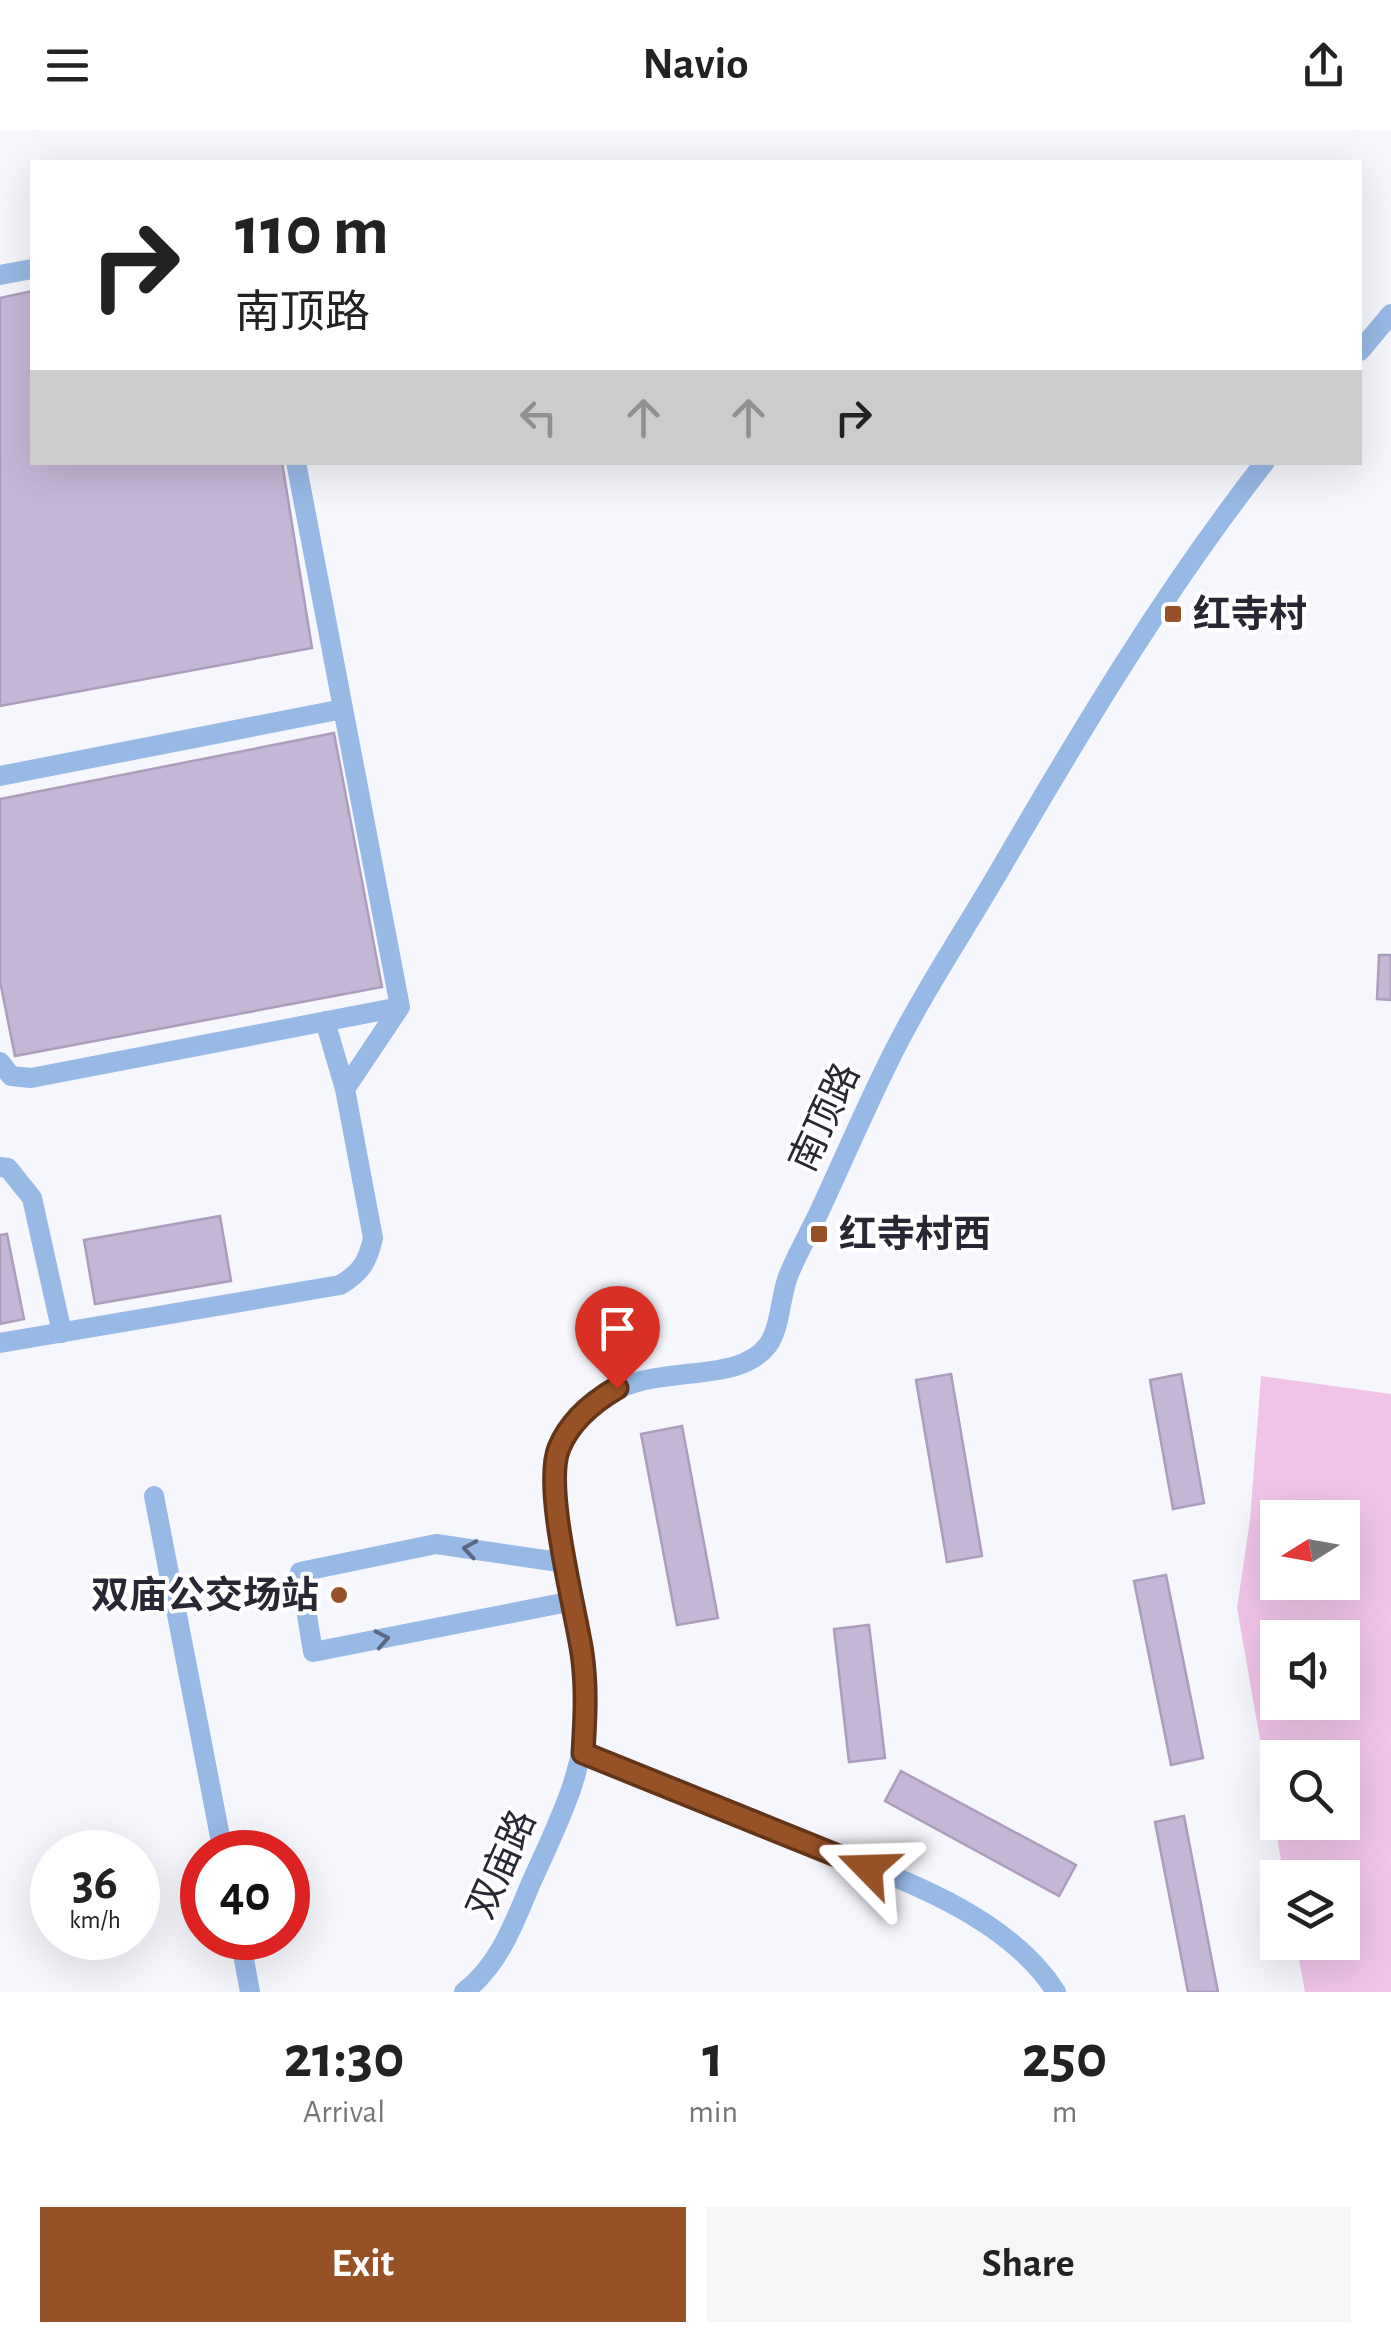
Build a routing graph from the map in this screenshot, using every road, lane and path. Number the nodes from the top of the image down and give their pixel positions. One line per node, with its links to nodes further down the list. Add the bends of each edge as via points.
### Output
1 (30, 269): 2 (street)
2 (0, 275)
3 (1391, 314): 4 (street)
4 (1362, 348)
5 (297, 465): 7 (street)
6 (1264, 465): 17 (street, 南顶路, via 1111,685 889,1060 787,1278 770,1343 750,1361 617,1388 573,1425 554,1469)
7 (343, 709): 8 (street); 9 (street)
8 (0, 776)
9 (400, 1007): 10 (street); 12 (street)
10 (325, 1021): 11 (street, via 31,1078 12,1076); 12 (street)
11 (0, 1062)
12 (345, 1089): 14 (street, via 373,1238 357,1275 340,1285)
13 (0, 1167): 14 (street, via 32,1198)
14 (62, 1333): 15 (street)
15 (0, 1344)
16 (154, 1496): 20 (street)
17 (566, 1564): 18 (street, 南顶路); 18 (street, one-way to 18, via 436,1544 300,1572 313,1652)
18 (573, 1602): 19 (street, 南顶路, via 584,1675)
19 (583, 1753): 23 (street, 双庙路, via 508,1938); 24 (street, via 966,1913 1041,1969)
20 (220, 1830)
21 (244, 1960): 22 (street)
22 (250, 1992)
23 (464, 1992)
24 (1056, 1992)

